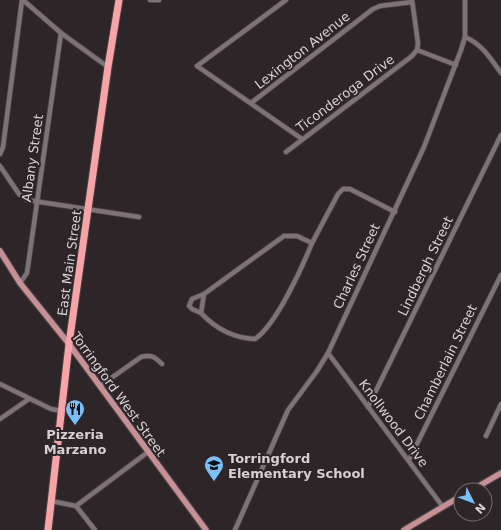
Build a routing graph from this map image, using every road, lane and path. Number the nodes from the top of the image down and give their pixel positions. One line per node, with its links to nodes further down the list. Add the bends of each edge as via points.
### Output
1 (23, 0): 8 (street); 18 (street)
2 (119, 0): 12 (highway, East Main Street)
3 (150, 0): 4 (street)
4 (158, 0)
5 (286, 0): 14 (street, via 198,66)
6 (465, 0): 9 (street, Charles Street)
7 (412, 1): 10 (street); 14 (street, Lexington Avenue, via 373,9)
8 (61, 33): 12 (street); 20 (street, Albany Street)
9 (465, 37): 11 (street, Charles Street); 13 (street, via 475,41)
10 (417, 50): 11 (street); 16 (street, Ticonderoga Drive)
11 (456, 65): 22 (street, Charles Street)
12 (108, 67): 21 (highway, East Main Street)
13 (501, 73)
14 (251, 103): 16 (street)
15 (501, 135): 37 (street, Lindbergh Street)
16 (302, 139): 17 (street, Ticonderoga Drive)
17 (286, 152)
18 (0, 154)
19 (0, 166): 20 (street, via 19,194 27,200)
20 (37, 201): 21 (street); 27 (street, Albany Street, via 27,273)
21 (88, 210): 23 (street); 30 (highway, East Main Street)
22 (395, 212): 24 (street, via 350,189 342,190); 31 (street, Charles Street)
23 (139, 217)
24 (312, 243): 28 (street, via 297,236 284,236); 29 (street, via 268,327 255,339 247,339 222,330 211,324)
25 (0, 251): 27 (main road, Torringford West Street)
26 (501, 275): 42 (street, Chamberlain Street)
27 (20, 283): 30 (main road, Torringford West Street)
28 (204, 294): 29 (street); 29 (street, via 192,299 189,306)
29 (201, 313)
30 (69, 344): 34 (main road, Torringford West Street); 38 (highway, East Main Street)
31 (328, 353): 37 (street, Knollwood Drive); 52 (street, Charles Street, via 288,410)
32 (162, 364): 34 (street, via 154,356 141,357)
33 (0, 384): 35 (street)
34 (100, 386): 41 (main road, Torringford West Street)
35 (29, 399): 38 (street); 39 (street)
36 (501, 404): 40 (street)
37 (368, 407): 42 (street, Knollwood Drive)
38 (62, 412): 45 (highway, East Main Street)
39 (0, 419)
40 (486, 436)
41 (148, 452): 47 (street); 51 (main road, Torringford West Street)
42 (409, 460): 48 (street, Knollwood Drive)
43 (501, 473): 44 (main road)
44 (486, 482)
45 (51, 500): 47 (street); 49 (highway, East Main Street)
46 (453, 501): 48 (main road)
47 (76, 506): 50 (street)
48 (443, 507): 53 (main road)
49 (48, 530)
50 (95, 530)
51 (206, 530)
52 (235, 530)
53 (404, 530)

